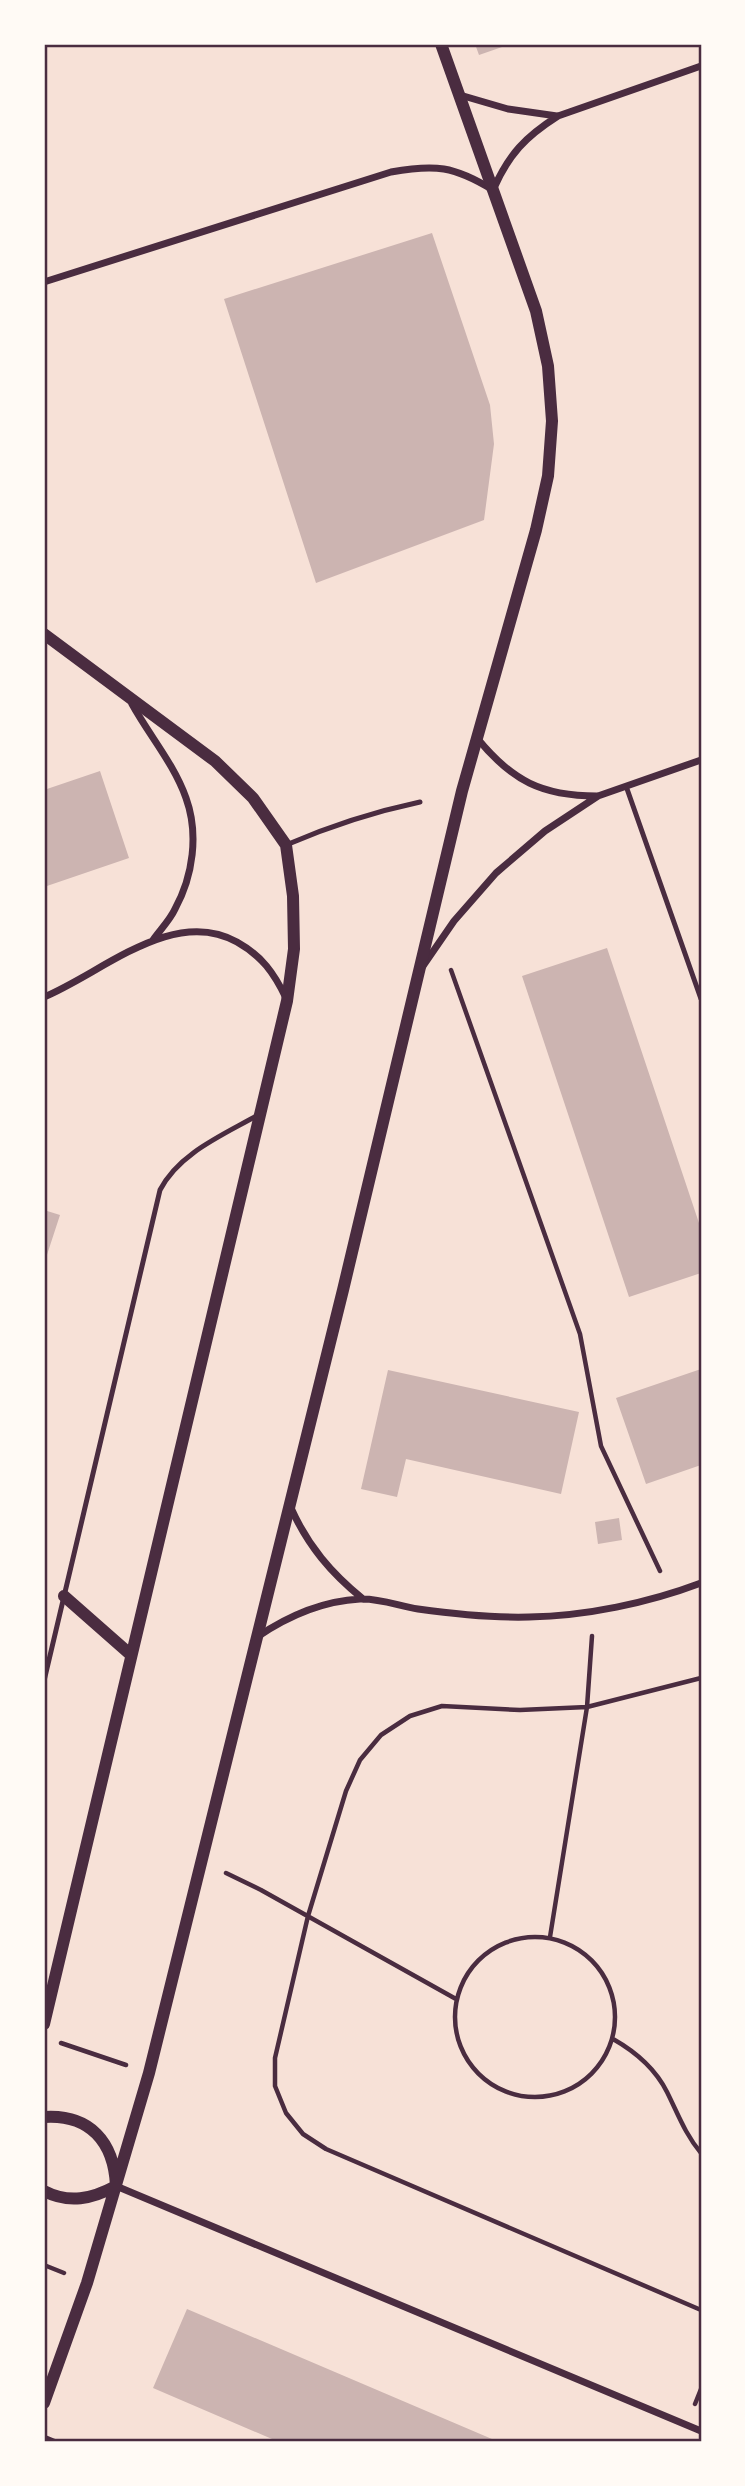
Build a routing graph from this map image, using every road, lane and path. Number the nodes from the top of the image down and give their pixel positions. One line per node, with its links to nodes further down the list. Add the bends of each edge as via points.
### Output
1 (441, 44): 3 (street)
2 (701, 66): 4 (street)
3 (459, 95): 4 (street, via 508,109); 5 (street)
4 (558, 116): 5 (street, via 518,146)
5 (493, 190): 6 (street, via 444,168 391,172); 9 (street, via 536,311 548,366 552,421 548,477 536,530)
6 (44, 282)
7 (44, 634): 8 (street)
8 (130, 698): 14 (street, via 215,761 253,798); 15 (street, via 187,799 193,836 189,874 175,910)
9 (477, 738): 12 (street, via 517,778 570,796); 17 (street)
10 (701, 760): 11 (street)
11 (626, 786): 12 (street); 19 (lane)
12 (598, 796): 16 (street, via 545,831 496,873)
13 (420, 802): 14 (lane, via 351,819)
14 (285, 845): 20 (street, via 293,896 294,949)
15 (153, 940): 18 (street); 20 (street, via 191,931 229,938 255,952 275,974)
16 (440, 941): 17 (street); 24 (path, via 580,1334 601,1446)
17 (418, 974): 22 (street)
18 (44, 997)
19 (701, 999)
20 (287, 1001): 21 (street)
21 (259, 1114): 25 (lane, via 179,1163 160,1190); 29 (street)
22 (289, 1503): 26 (street, via 318,1557); 28 (street)
23 (701, 1583): 24 (street)
24 (671, 1594): 27 (street)
25 (64, 1596): 29 (street); 31 (lane)
26 (363, 1599): 27 (street, via 418,1609 516,1616); 28 (street, via 306,1610)
27 (593, 1610): 32 (path)
28 (255, 1638): 33 (street)
29 (131, 1655): 37 (street)
30 (701, 1678): 32 (path)
31 (44, 1681)
32 (587, 1707): 34 (path, via 442,1706 410,1716 382,1735 360,1760 346,1791); 35 (path)
33 (201, 1860): 34 (path); 40 (street)
34 (308, 1916): 36 (path); 45 (path, via 275,2058 275,2086 285,2113 303,2134 326,2150)
35 (550, 1937): 36 (path, via 519,1937 490,1949 468,1971); 38 (path, via 581,1950 604,1974 616,2005)
36 (456, 2000): 38 (path, via 455,2030 466,2059 487,2082 516,2095 547,2097 576,2087 600,2066)
37 (44, 2024)
38 (613, 2039): 42 (path, via 653,2070)
39 (57, 2042): 40 (path)
40 (149, 2073): 43 (street)
41 (44, 2117): 43 (street, via 75,2119 96,2133 111,2153)
42 (701, 2153)
43 (116, 2186): 44 (street, via 82,2199); 46 (street); 47 (street)
44 (44, 2191)
45 (701, 2310)
46 (44, 2403)
47 (701, 2431)
48 (44, 2437): 49 (lane)
49 (56, 2442)

